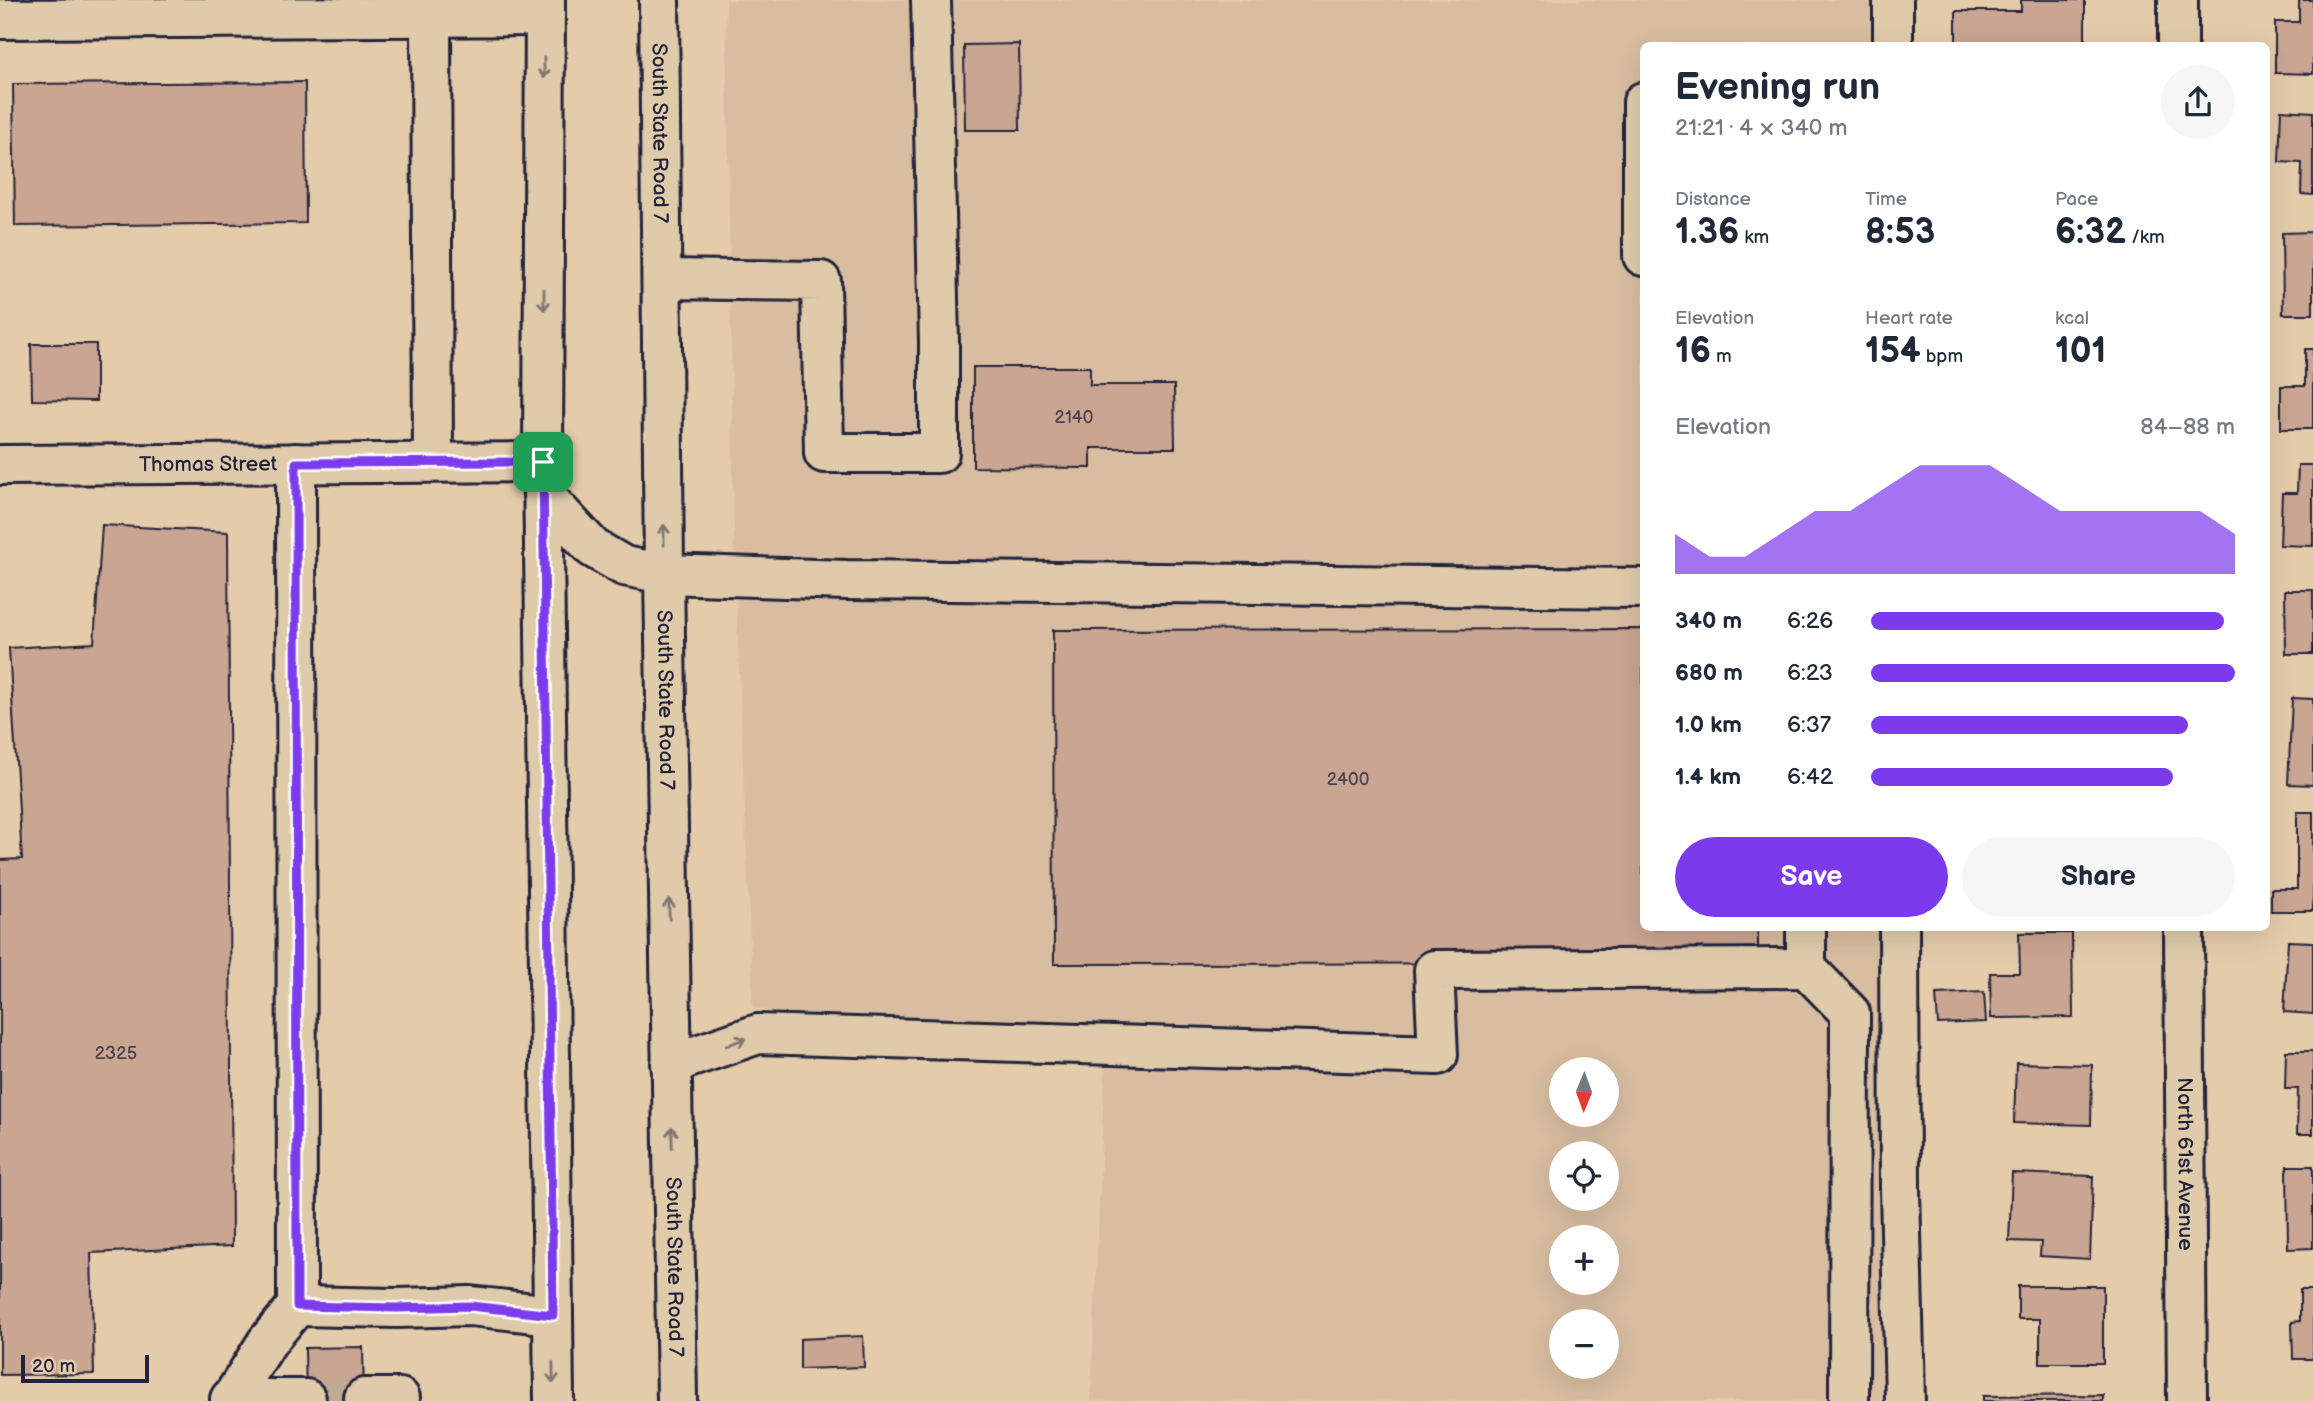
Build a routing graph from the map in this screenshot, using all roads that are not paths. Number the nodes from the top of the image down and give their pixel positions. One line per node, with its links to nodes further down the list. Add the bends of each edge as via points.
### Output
1 (659, 0): 11 (main road, South State Road 7)
2 (931, 0): 11 (main road, via 939,453 824,453 821,281)
3 (1893, 0): 9 (main road)
4 (2178, 0): 10 (main road)
5 (545, 8): 7 (main road); 15 (main road, one-way to 15)
6 (246, 9): 7 (main road); 8 (main road)
7 (431, 18): 12 (main road)
8 (0, 19)
9 (1893, 42)
10 (2178, 42)
11 (662, 279): 16 (main road, South State Road 7, one-way to 11)
12 (433, 462): 13 (main road, Thomas Street); 15 (main road, Thomas Street)
13 (296, 463): 14 (main road, Thomas Street); 23 (main road)
14 (0, 465)
15 (543, 478): 16 (main road, via 593,548 624,566); 24 (main road)
16 (664, 574): 17 (main road); 22 (main road, South State Road 7, one-way to 16)
17 (1640, 588)
18 (1806, 931): 21 (main road)
19 (1899, 931): 30 (main road)
20 (2184, 931): 31 (main road, North 61st Avenue)
21 (1806, 968): 22 (main road, one-way to 21, via 758,1034 1438,1055 1434,970); 29 (main road, via 1850,1013)
22 (671, 1064): 28 (main road, South State Road 7, one-way to 22)
23 (297, 1306): 24 (main road, via 470,1306); 26 (main road, via 267,1342)
24 (553, 1315): 27 (main road, one-way to 27)
25 (306, 1399): 26 (main road)
26 (230, 1400)
27 (554, 1401)
28 (677, 1401)
29 (1849, 1401)
30 (1905, 1401)
31 (2187, 1401)

